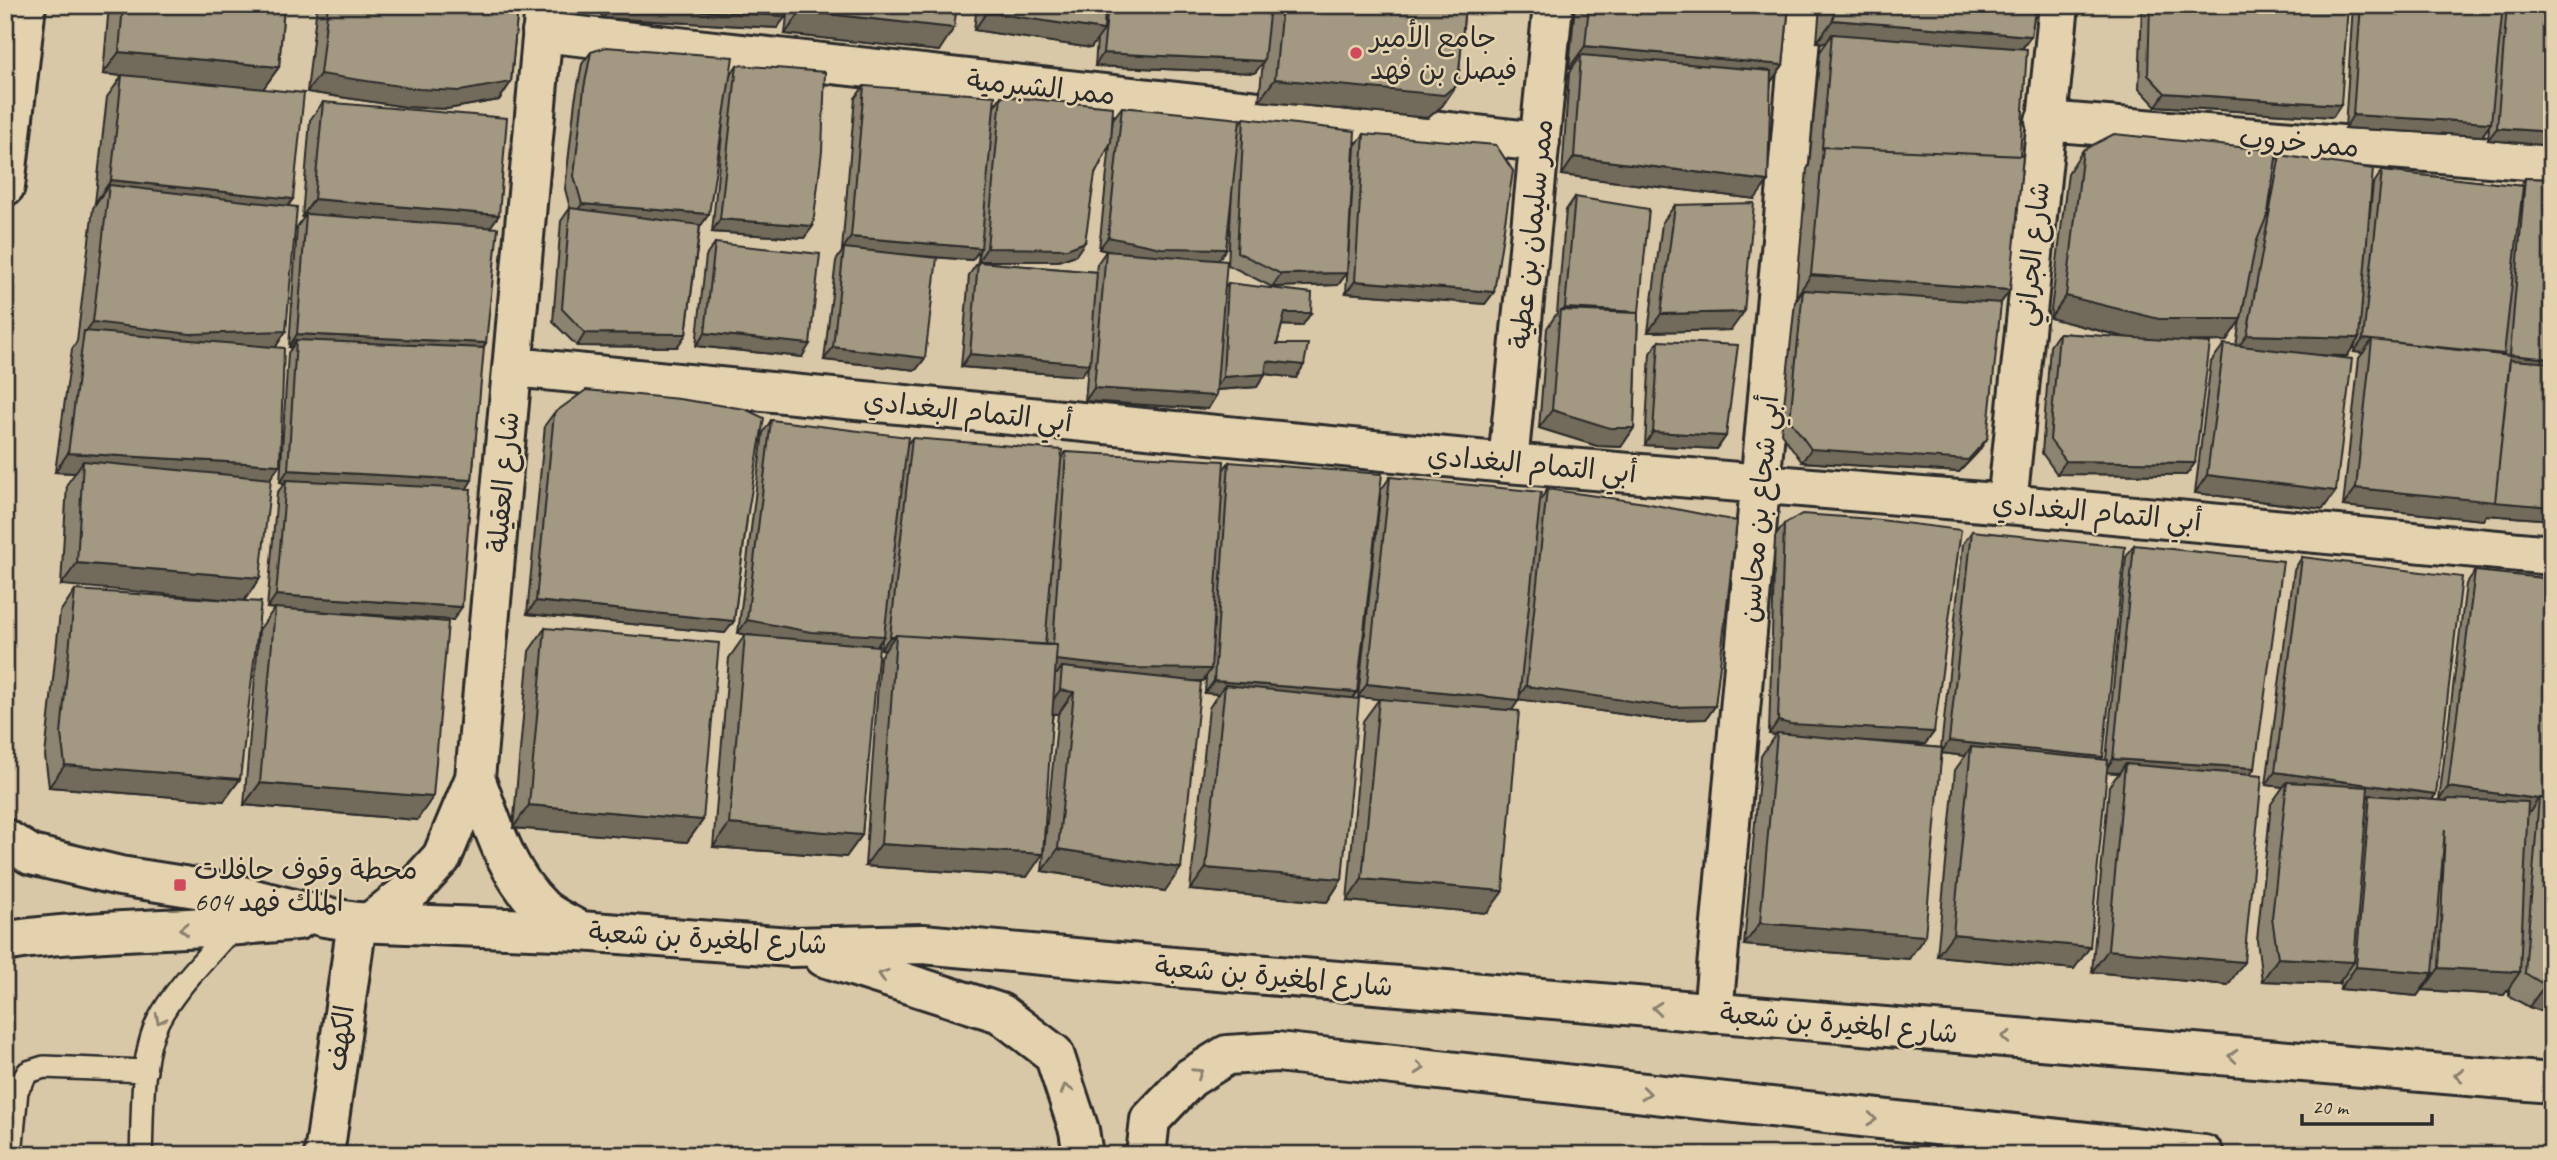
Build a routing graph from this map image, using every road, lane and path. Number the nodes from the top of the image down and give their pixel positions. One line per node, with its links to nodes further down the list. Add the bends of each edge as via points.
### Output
1 (26, 5): 9 (street)
2 (1553, 5): 7 (street, ممر سليمان بن عطية)
3 (1803, 5): 12 (street, أبي شجاع بن محاسن)
4 (2059, 5): 6 (street, شارع الجراني)
5 (543, 19): 7 (street, ممر الشبرمية); 10 (street, شارع العقيلة)
6 (2045, 121): 8 (street, ممر خروب); 13 (street, شارع الجراني)
7 (1540, 142): 11 (street, ممر سليمان بن عطية)
8 (2552, 162)
9 (5, 186)
10 (513, 367): 11 (street, أبي التمام البغدادي); 15 (street, شارع العقيلة)
11 (1508, 463): 12 (street, أبي التمام البغدادي)
12 (1761, 484): 13 (street, أبي التمام البغدادي); 22 (street, أبي شجاع بن محاسن)
13 (2007, 504): 14 (street, أبي التمام البغدادي)
14 (2552, 555)
15 (475, 778): 17 (street, شارع العقيلة, via 442,858 414,888); 19 (street, via 506,858 525,890 544,910)
16 (5, 839): 17 (street, شارع المغيرة بن شعبة, via 31,855 120,876 234,894)
17 (351, 920): 18 (street); 19 (street, شارع المغيرة بن شعبة); 29 (street, الكهف)
18 (233, 927): 20 (street, one-way to 20, via 126,930); 23 (lane, one-way to 23, via 157,1022)
19 (580, 931): 21 (street, شارع المغيرة بن شعبة)
20 (5, 942)
21 (791, 947): 22 (street, شارع المغيرة بن شعبة, one-way to 21, via 923,944); 30 (street, one-way to 21, via 1054,1054 1000,1013)
22 (1713, 1013): 24 (street, شارع المغيرة بن شعبة, one-way to 22)
23 (146, 1071): 27 (lane, via 44,1067 28,1072 17,1090); 28 (lane)
24 (2552, 1083)
25 (1148, 1137): 26 (street, one-way to 26, via 1190,1077 1227,1055 1277,1052)
26 (2094, 1149): 31 (street)
27 (11, 1155)
28 (141, 1155)
29 (324, 1155)
30 (1083, 1155)
31 (2204, 1155)

